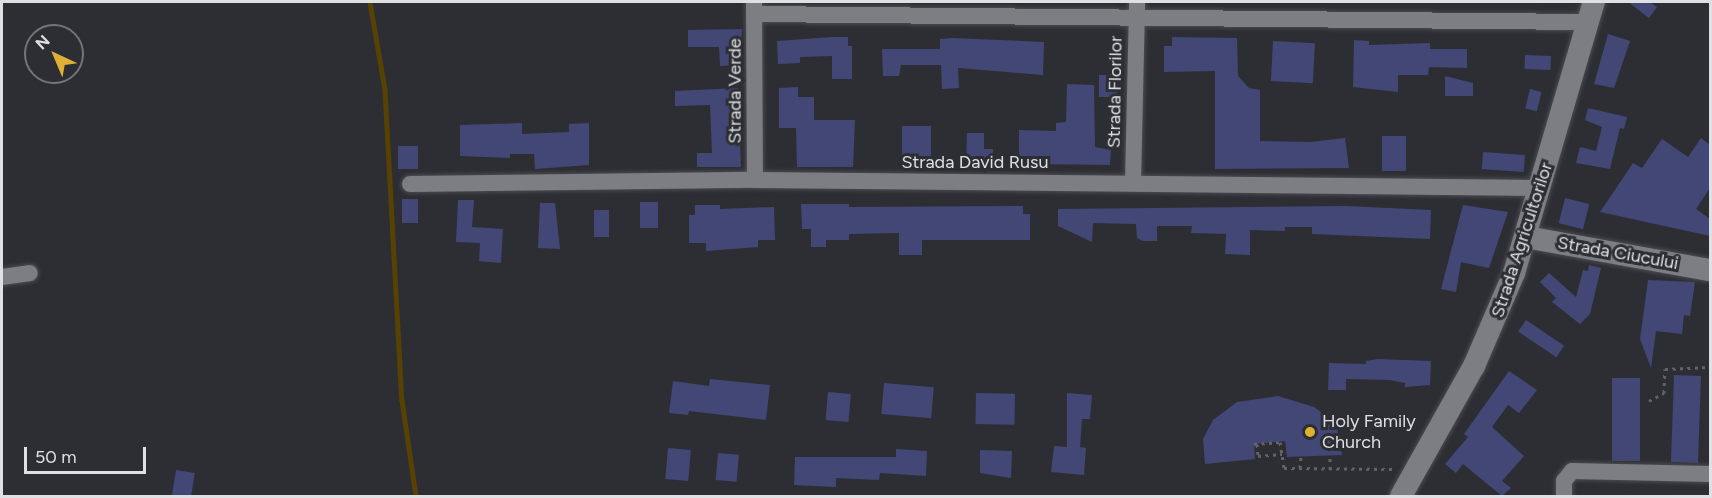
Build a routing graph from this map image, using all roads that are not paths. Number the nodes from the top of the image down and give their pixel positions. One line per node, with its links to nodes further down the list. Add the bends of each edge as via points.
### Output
1 (754, 8): 2 (street); 4 (street, Strada Verde)
2 (1136, 10): 3 (street); 5 (street, Strada Florilor)
3 (1591, 12): 7 (street, Strada Agricultorilor)
4 (755, 180): 5 (street, Strada David Rusu); 6 (street, Strada David Rusu)
5 (1132, 183): 7 (street, Strada David Rusu)
6 (410, 184)
7 (1541, 188): 8 (street, Strada Agricultorilor)
8 (1526, 237): 9 (street, Strada Ciucului); 13 (street, Strada Agricultorilor, via 1474,366)
9 (1710, 270)
10 (30, 273): 11 (street)
11 (2, 277)
12 (1710, 474): 14 (street, via 1572,471 1564,481)
13 (1401, 496)
14 (1564, 496)

